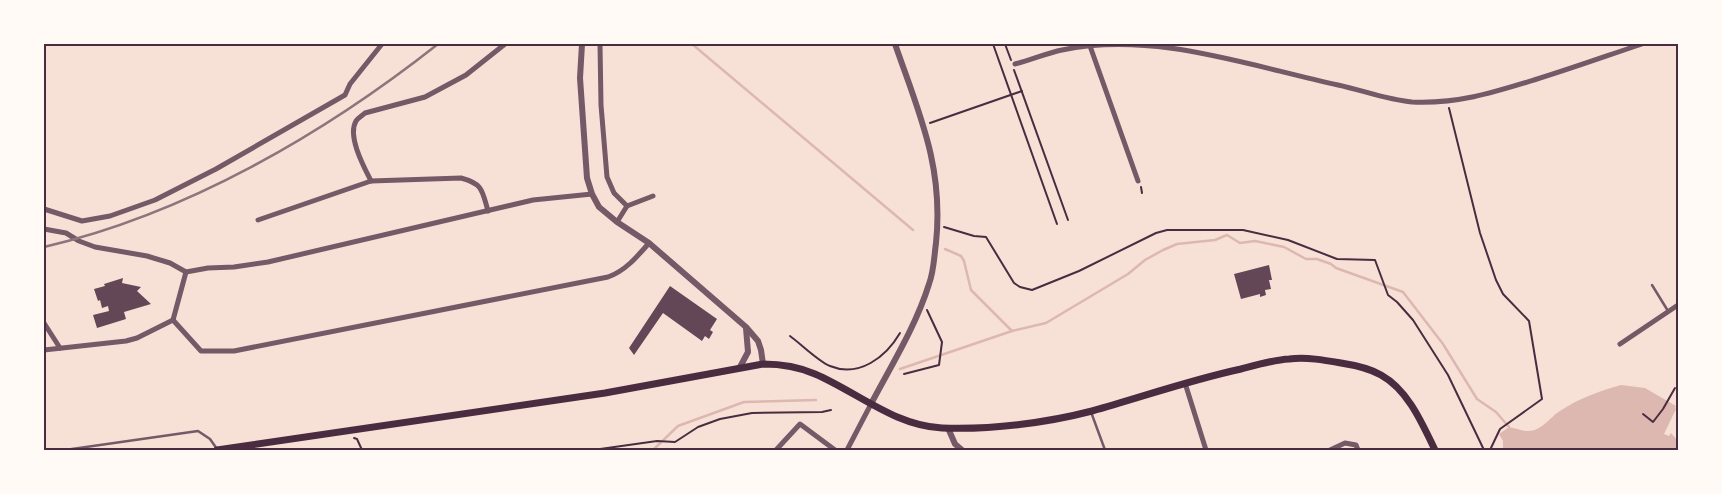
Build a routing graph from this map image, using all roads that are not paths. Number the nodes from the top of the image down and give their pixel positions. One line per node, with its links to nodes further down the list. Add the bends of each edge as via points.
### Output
1 (382, 44): 14 (street, via 345,95 155,200 110,216 82,221)
2 (506, 44): 9 (street, via 466,74 425,96 365,114 357,120 354,126 356,151)
3 (582, 44): 11 (street, via 580,78 587,171)
4 (600, 44): 13 (street, via 607,177 614,192)
5 (895, 44): 33 (street, via 933,159 938,226 934,267 922,301)
6 (1642, 44): 7 (street, via 1485,96 1446,102 1411,102 1203,54 1130,46)
7 (1090, 46): 8 (street, via 1062,50); 10 (street)
8 (1015, 64)
9 (370, 180): 15 (street, via 461,178 481,189); 16 (street)
10 (1138, 181)
11 (592, 194): 15 (street, via 533,200); 17 (street, via 599,206)
12 (652, 196): 13 (street)
13 (627, 206): 17 (street)
14 (44, 209)
15 (488, 211): 20 (street, via 268,262)
16 (258, 220)
17 (618, 222): 19 (street)
18 (44, 229): 20 (street, via 66,233 95,247 147,256)
19 (649, 243): 24 (street, via 619,272 608,277 234,351 201,351); 26 (street)
20 (186, 272): 24 (street)
21 (1652, 285): 23 (lane)
22 (1678, 305): 23 (street)
23 (1668, 312): 27 (street)
24 (173, 320): 28 (street, via 137,338)
25 (44, 323): 28 (street)
26 (746, 327): 30 (street, via 758,341); 31 (street, via 748,352)
27 (1620, 344)
28 (60, 348): 29 (street)
29 (44, 350)
30 (763, 364): 31 (main road); 33 (main road, via 787,366 815,374)
31 (740, 367): 37 (main road, via 596,394)
32 (1185, 383): 34 (main road); 43 (street); 46 (main road, via 1289,359 1350,364 1371,370 1399,388)
33 (871, 404): 35 (main road, via 913,423); 40 (street)
34 (1091, 411): 35 (main road, via 1000,426); 42 (lane)
35 (948, 428): 41 (street, via 955,444)
36 (65, 450): 37 (lane, via 198,431)
37 (218, 450)
38 (776, 450): 39 (street, via 800,424)
39 (835, 450)
40 (846, 450)
41 (962, 450)
42 (1105, 450)
43 (1206, 450)
44 (1330, 450): 45 (street, via 1345,443 1356,445)
45 (1358, 450)
46 (1434, 450)

